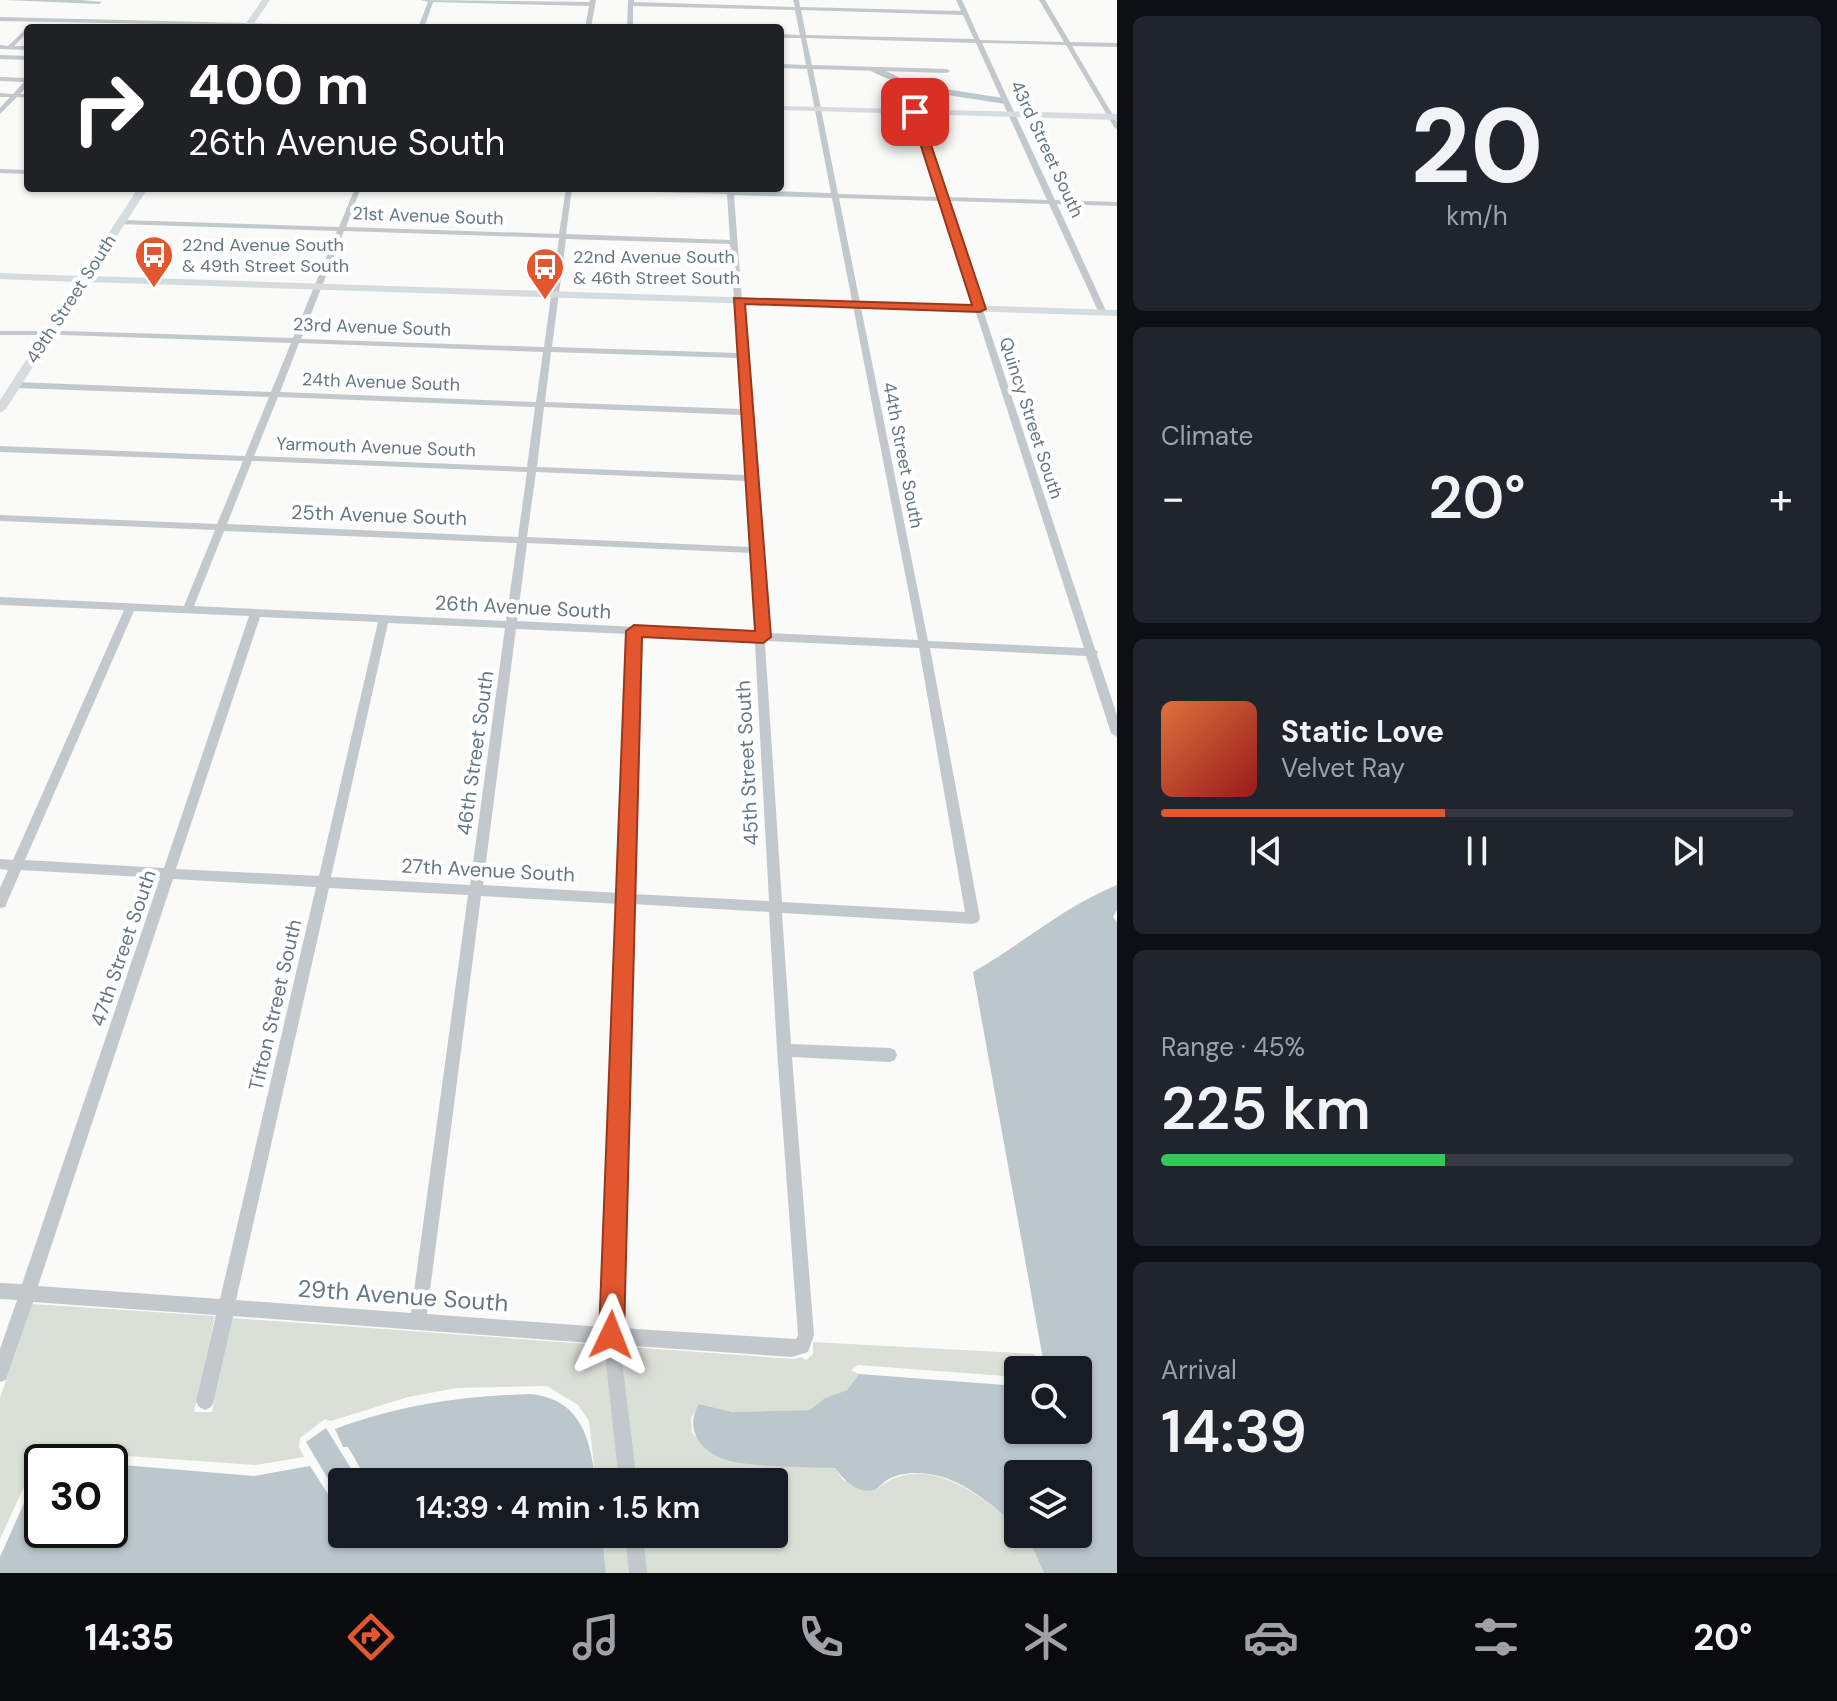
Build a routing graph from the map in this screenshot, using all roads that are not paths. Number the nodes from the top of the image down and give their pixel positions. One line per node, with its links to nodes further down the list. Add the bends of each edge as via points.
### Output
1 (8, 0): 8 (street)
2 (266, 0): 19 (main road)
3 (423, 0): 4 (street)
4 (431, 0): 9 (street); 20 (street)
5 (796, 0): 11 (street, 44th Street South)
6 (959, 0): 12 (street, 43rd Street South)
7 (1042, 0): 27 (street)
8 (100, 1): 15 (street)
9 (593, 2): 21 (street)
10 (631, 2): 11 (street); 22 (street)
11 (798, 8): 12 (street); 25 (street, 44th Street South)
12 (965, 13): 26 (street, 43rd Street South)
13 (0, 19): 14 (street)
14 (37, 20): 15 (street); 16 (street)
15 (82, 21): 17 (street); 18 (street)
16 (32, 24)
17 (79, 24)
18 (165, 24)
19 (250, 24)
20 (422, 24)
21 (589, 24)
22 (630, 24)
23 (24, 32): 30 (street)
24 (784, 36): 25 (street)
25 (804, 37): 26 (street); 35 (street, 44th Street South)
26 (979, 41): 27 (street); 47 (street, 43rd Street South)
27 (1067, 43): 28 (street); 48 (street)
28 (1117, 45)
29 (0, 47): 30 (street)
30 (10, 47): 31 (street)
31 (24, 48)
32 (0, 57): 33 (street)
33 (24, 58)
34 (784, 66): 35 (street)
35 (810, 67): 36 (street); 44 (street, 44th Street South)
36 (947, 71)
37 (0, 79): 38 (street)
38 (24, 80)
39 (24, 85): 41 (street)
40 (0, 95): 41 (street)
41 (15, 96): 42 (street); 45 (street)
42 (24, 96)
43 (784, 108): 44 (main road)
44 (819, 109): 46 (main road); 57 (street, 44th Street South)
45 (0, 112)
46 (915, 112): 47 (main road); 58 (street, Quincy Street South)
47 (1013, 114): 48 (main road); 59 (street, 43rd Street South)
48 (1114, 117): 49 (street)
49 (1117, 127)
50 (0, 171): 51 (street)
51 (24, 172)
52 (140, 192): 61 (main road, 49th Street South)
53 (356, 192): 62 (street)
54 (568, 192): 63 (street, 46th Street South)
55 (731, 192): 64 (street, 45th Street South)
56 (766, 192): 57 (street)
57 (836, 196): 58 (street); 70 (street, 44th Street South)
58 (944, 199): 59 (street); 71 (street, Quincy Street South)
59 (1054, 202): 60 (street); 72 (street, 43rd Street South)
60 (1117, 204)
61 (121, 222): 62 (street, 21st Avenue South); 66 (main road, 49th Street South)
62 (339, 229): 63 (street, 21st Avenue South); 67 (street)
63 (563, 236): 64 (street, 21st Avenue South); 68 (street, 46th Street South)
64 (734, 242): 69 (street, 45th Street South)
65 (0, 276): 66 (main road)
66 (84, 279): 67 (main road); 75 (main road, 49th Street South)
67 (317, 286): 68 (main road); 76 (street)
68 (556, 294): 69 (main road); 77 (street, 46th Street South)
69 (739, 301): 70 (main road); 78 (street, 45th Street South)
70 (857, 305): 71 (main road); 100 (street, 44th Street South)
71 (980, 309): 72 (main road); 101 (street, Quincy Street South)
72 (1103, 313): 73 (main road)
73 (1117, 313)
74 (0, 333): 75 (street, 23rd Avenue South)
75 (48, 335): 76 (street, 23rd Avenue South); 79 (main road, 49th Street South)
76 (296, 341): 77 (street, 23rd Avenue South); 80 (street)
77 (548, 349): 78 (street, 23rd Avenue South); 81 (street, 46th Street South)
78 (744, 356): 83 (street, 45th Street South)
79 (9, 390): 80 (street, 24th Avenue South); 82 (main road, 49th Street South)
80 (275, 394): 81 (street, 24th Avenue South); 85 (street)
81 (541, 404): 83 (street, 24th Avenue South); 86 (street, 46th Street South)
82 (0, 409)
83 (746, 412): 87 (street, 45th Street South)
84 (0, 449): 85 (street, Yarmouth Avenue South)
85 (251, 458): 86 (street, Yarmouth Avenue South); 89 (street)
86 (531, 469): 87 (street, Yarmouth Avenue South); 90 (street, 46th Street South)
87 (752, 478): 91 (street, 45th Street South)
88 (0, 518): 89 (street, 25th Avenue South)
89 (223, 527): 90 (street, 25th Avenue South); 94 (street)
90 (523, 539): 91 (street, 25th Avenue South); 97 (street, 46th Street South)
91 (756, 550): 99 (street, 45th Street South)
92 (0, 602): 93 (street, 26th Avenue South)
93 (130, 608): 94 (street, 26th Avenue South); 104 (street)
94 (187, 611): 95 (street, 26th Avenue South)
95 (255, 615): 96 (street, 26th Avenue South); 105 (street, 47th Street South)
96 (384, 619): 97 (street, 26th Avenue South); 106 (street, Tifton Street South)
97 (512, 625): 98 (street, 26th Avenue South); 107 (street, 46th Street South)
98 (634, 631): 99 (street, 26th Avenue South); 108 (street)
99 (763, 637): 100 (street, 26th Avenue South); 110 (street, 45th Street South)
100 (924, 645): 101 (street, 26th Avenue South); 111 (street, 44th Street South)
101 (1093, 652): 102 (street, Quincy Street South)
102 (1117, 733)
103 (0, 864): 104 (street, 27th Avenue South)
104 (17, 865): 105 (street, 27th Avenue South); 109 (street)
105 (169, 874): 106 (street, 27th Avenue South); 115 (street, 47th Street South)
106 (324, 881): 107 (street, 27th Avenue South); 116 (street, Tifton Street South)
107 (474, 889): 108 (street, 27th Avenue South); 117 (street, 46th Street South)
108 (625, 898): 110 (street, 27th Avenue South); 118 (street)
109 (0, 903)
110 (775, 906): 111 (street, 27th Avenue South); 112 (street, 45th Street South)
111 (973, 918)
112 (784, 1050): 113 (street); 119 (street, 45th Street South, via 806,1335)
113 (890, 1055)
114 (0, 1291): 115 (street, 29th Avenue South)
115 (27, 1293): 116 (street, 29th Avenue South); 120 (street, 47th Street South)
116 (226, 1307): 117 (street, 29th Avenue South); 121 (street, Tifton Street South)
117 (418, 1323): 118 (street, 29th Avenue South)
118 (611, 1335): 119 (street, 29th Avenue South); 122 (street)
119 (802, 1346)
120 (0, 1374)
121 (205, 1401)
122 (626, 1468)
123 (635, 1548): 124 (street)
124 (638, 1573)

